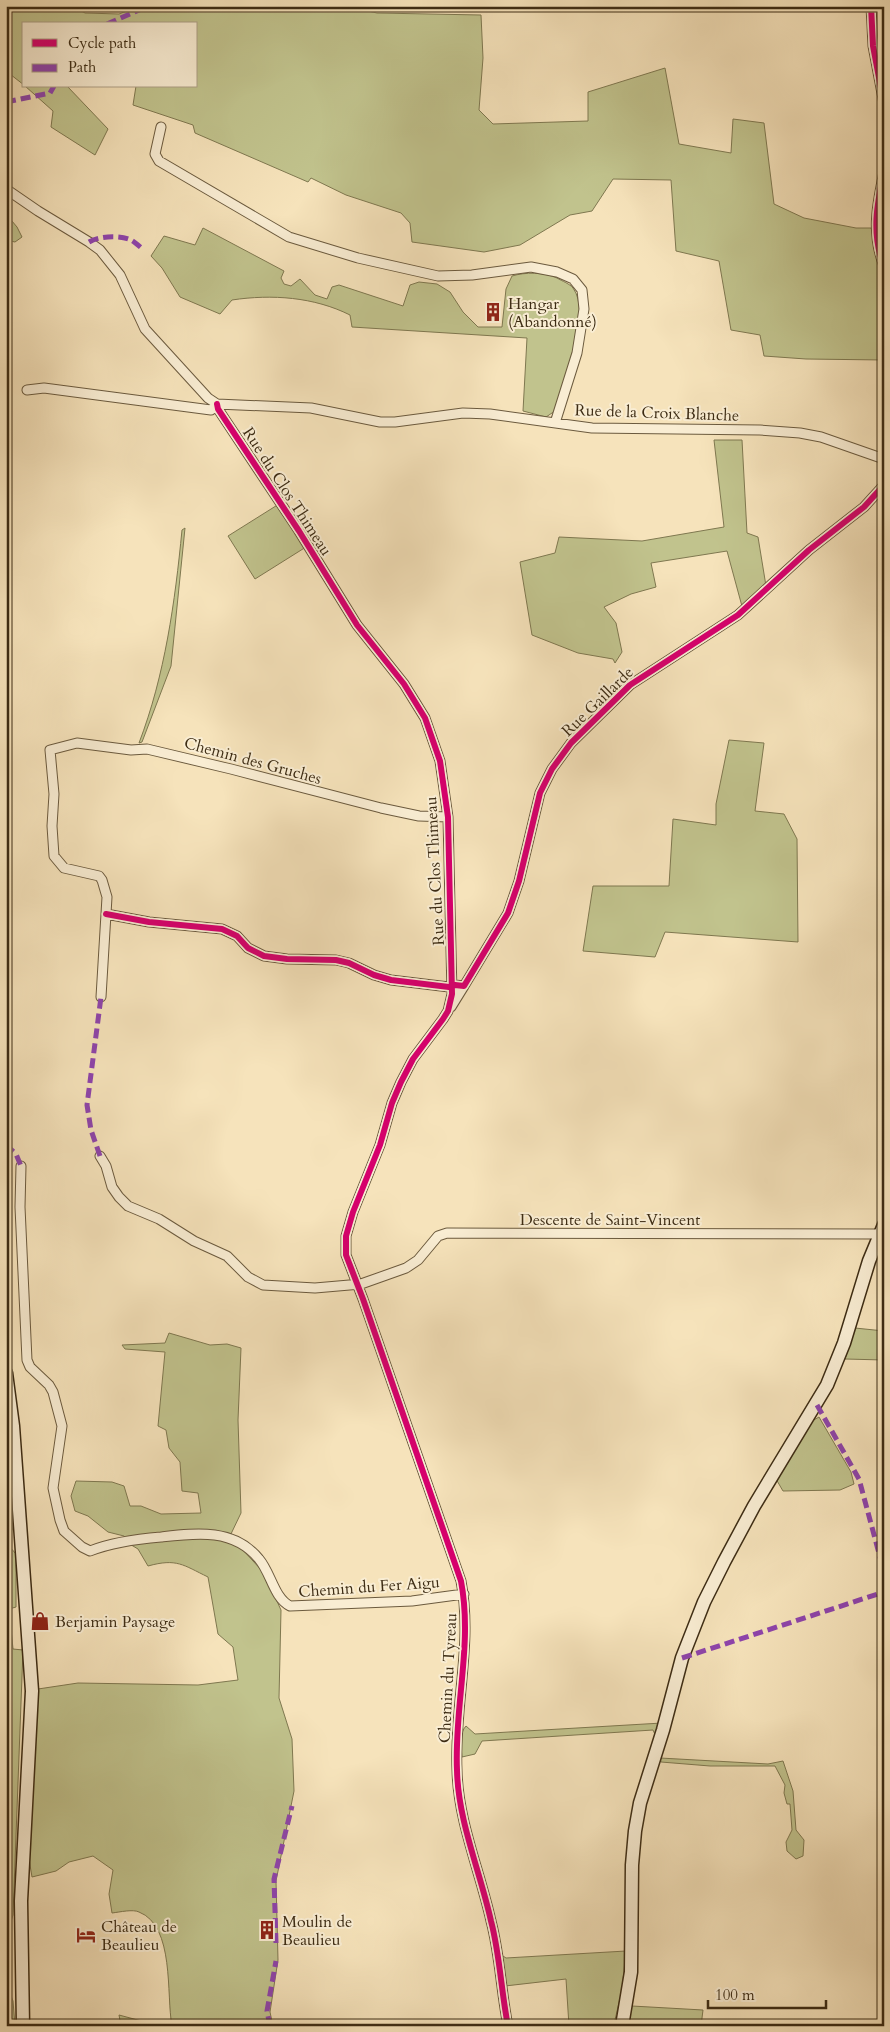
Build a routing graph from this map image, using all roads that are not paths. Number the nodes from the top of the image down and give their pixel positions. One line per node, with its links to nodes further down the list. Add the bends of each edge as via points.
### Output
1 (871, 6): 2 (street, via 873,46)
2 (884, 104)
3 (161, 127): 9 (street, via 155,154 159,161 289,236 358,258 438,276 531,267 573,279 582,290 584,309 577,353)
4 (884, 172): 6 (street, via 877,204 876,232)
5 (6, 189): 8 (street, Rue du Clos Thimeau, via 100,250 120,274 154,340)
6 (884, 266)
7 (27, 390): 8 (street, Rue de la Croix Blanche, via 44,388 211,410)
8 (217, 404): 9 (street, Rue de la Croix Blanche, via 311,408 380,422 463,413); 12 (street, Rue du Clos Thimeau, via 357,625 404,684 425,718 440,761)
9 (555, 423): 10 (street, Rue de la Croix Blanche, via 592,428 750,429 800,433)
10 (884, 459)
11 (884, 485): 15 (street, Rue Gaillarde, via 864,507 809,550 738,615 630,685 571,743 552,769 540,794 508,913)
12 (448, 817): 13 (street, Chemin des Gruches, via 419,816 381,808 147,749 77,743 50,750 54,856 64,868 99,876 105,887); 14 (street, Rue du Clos Thimeau)
13 (106, 914): 14 (street, via 148,922 222,929 238,936 255,953 271,958 336,960 400,982); 16 (street)
14 (452, 986): 15 (street); 17 (street, Rue du Clos Thimeau)
15 (464, 986): 17 (street, Rue Gaillarde)
16 (101, 997)
17 (448, 1010): 21 (street, Rue du Clos Thimeau, via 404,1076 353,1212 346,1246 348,1263)
18 (100, 1156): 21 (street, Descente de Saint-Vincent, via 118,1197 128,1206 227,1256 255,1282 315,1288)
19 (21, 1166): 23 (street, Chemin du Fer Aigu, via 27,1360 53,1392 62,1426 54,1495 63,1528 76,1541 90,1551 121,1541 176,1535 208,1533 229,1538 255,1553 281,1598 290,1606 412,1601)
20 (881, 1230): 21 (street, Descente de Saint-Vincent, via 447,1233 438,1236 418,1260 406,1268); 26 (street, via 827,1385 724,1562 682,1658 635,1830 631,1972)
21 (358, 1285): 23 (street, Chemin du Tyreau)
22 (6, 1373): 24 (street, via 13,1426 32,1691 21,1901)
23 (464, 1594): 25 (street, Chemin du Tyreau, via 466,1638 457,1756 458,1785 492,1924)
24 (23, 2026)
25 (508, 2026)
26 (622, 2026)

